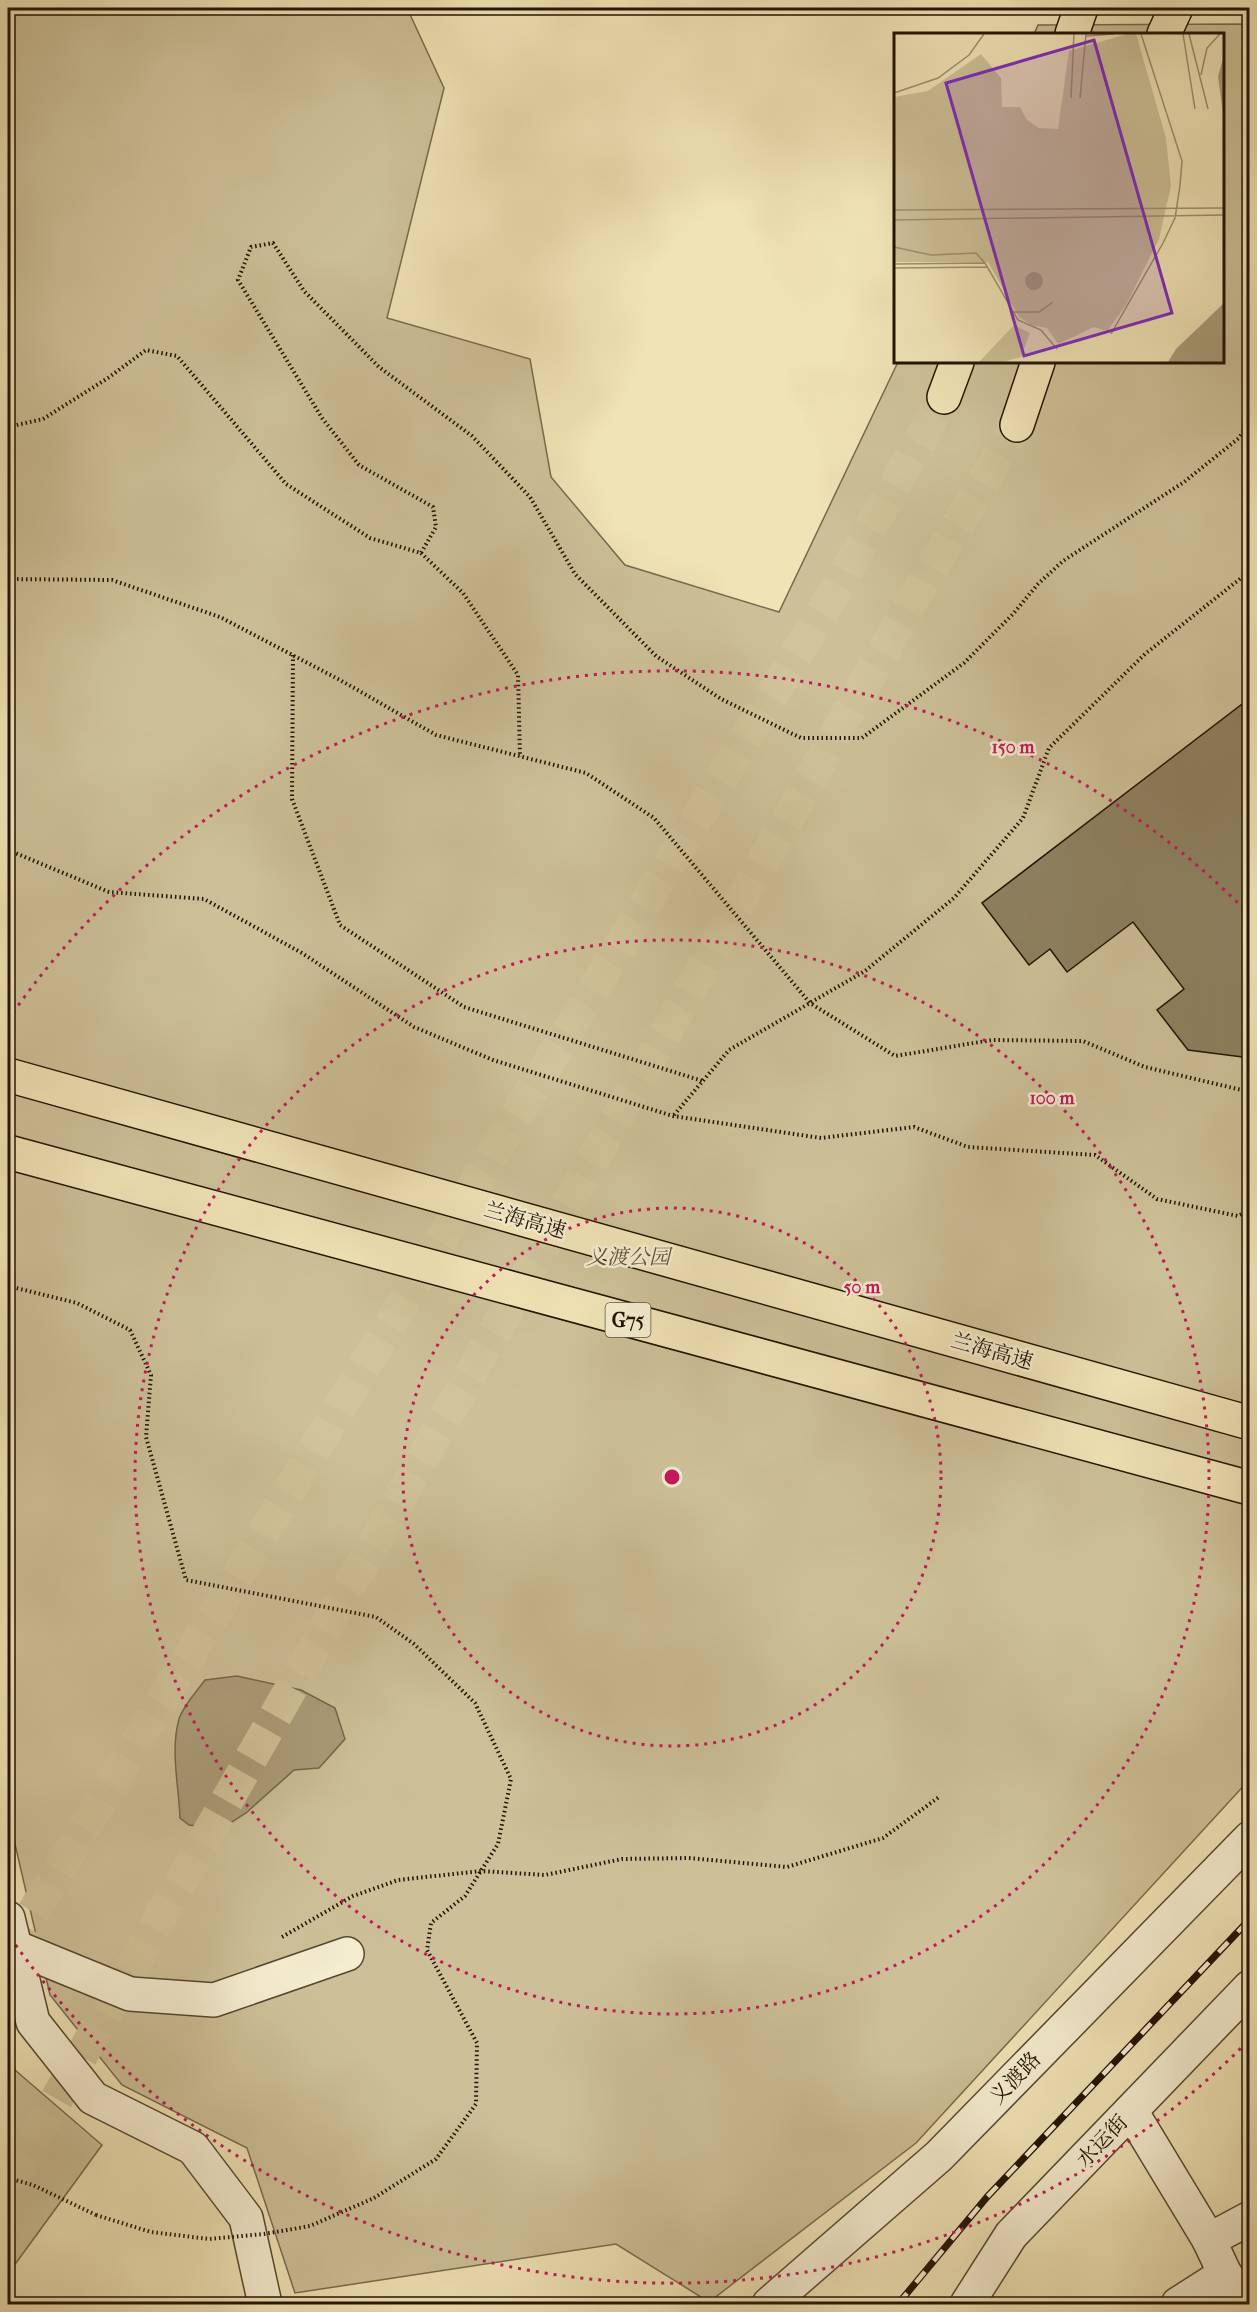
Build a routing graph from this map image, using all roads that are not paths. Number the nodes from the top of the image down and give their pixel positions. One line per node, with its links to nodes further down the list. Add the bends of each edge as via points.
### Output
1 (1081, 8): 3 (main road)
2 (1176, 8): 4 (main road)
3 (1072, 33)
4 (1164, 33)
5 (957, 363): 7 (main road)
6 (1038, 363): 8 (main road)
7 (944, 398)
8 (1017, 425)
9 (8, 1075): 11 (main road, 兰海高速)
10 (8, 1152): 12 (main road, G75)
11 (1250, 1423)
12 (1250, 1488)
13 (1250, 1838): 22 (street, 义渡路, via 939,2156)
14 (11, 1933): 15 (street, via 130,1994 214,2000); 21 (street, via 33,2022 93,2098 193,2148 246,2218)
15 (347, 1954)
16 (1250, 1987): 17 (street, 水运街)
17 (1131, 2111): 19 (street); 23 (street, 水运街, via 1011,2235)
18 (1250, 2218): 19 (street)
19 (1209, 2240): 20 (street)
20 (1225, 2274): 24 (street); 25 (street)
21 (265, 2304)
22 (769, 2304)
23 (968, 2304)
24 (1178, 2304)
25 (1246, 2304)

